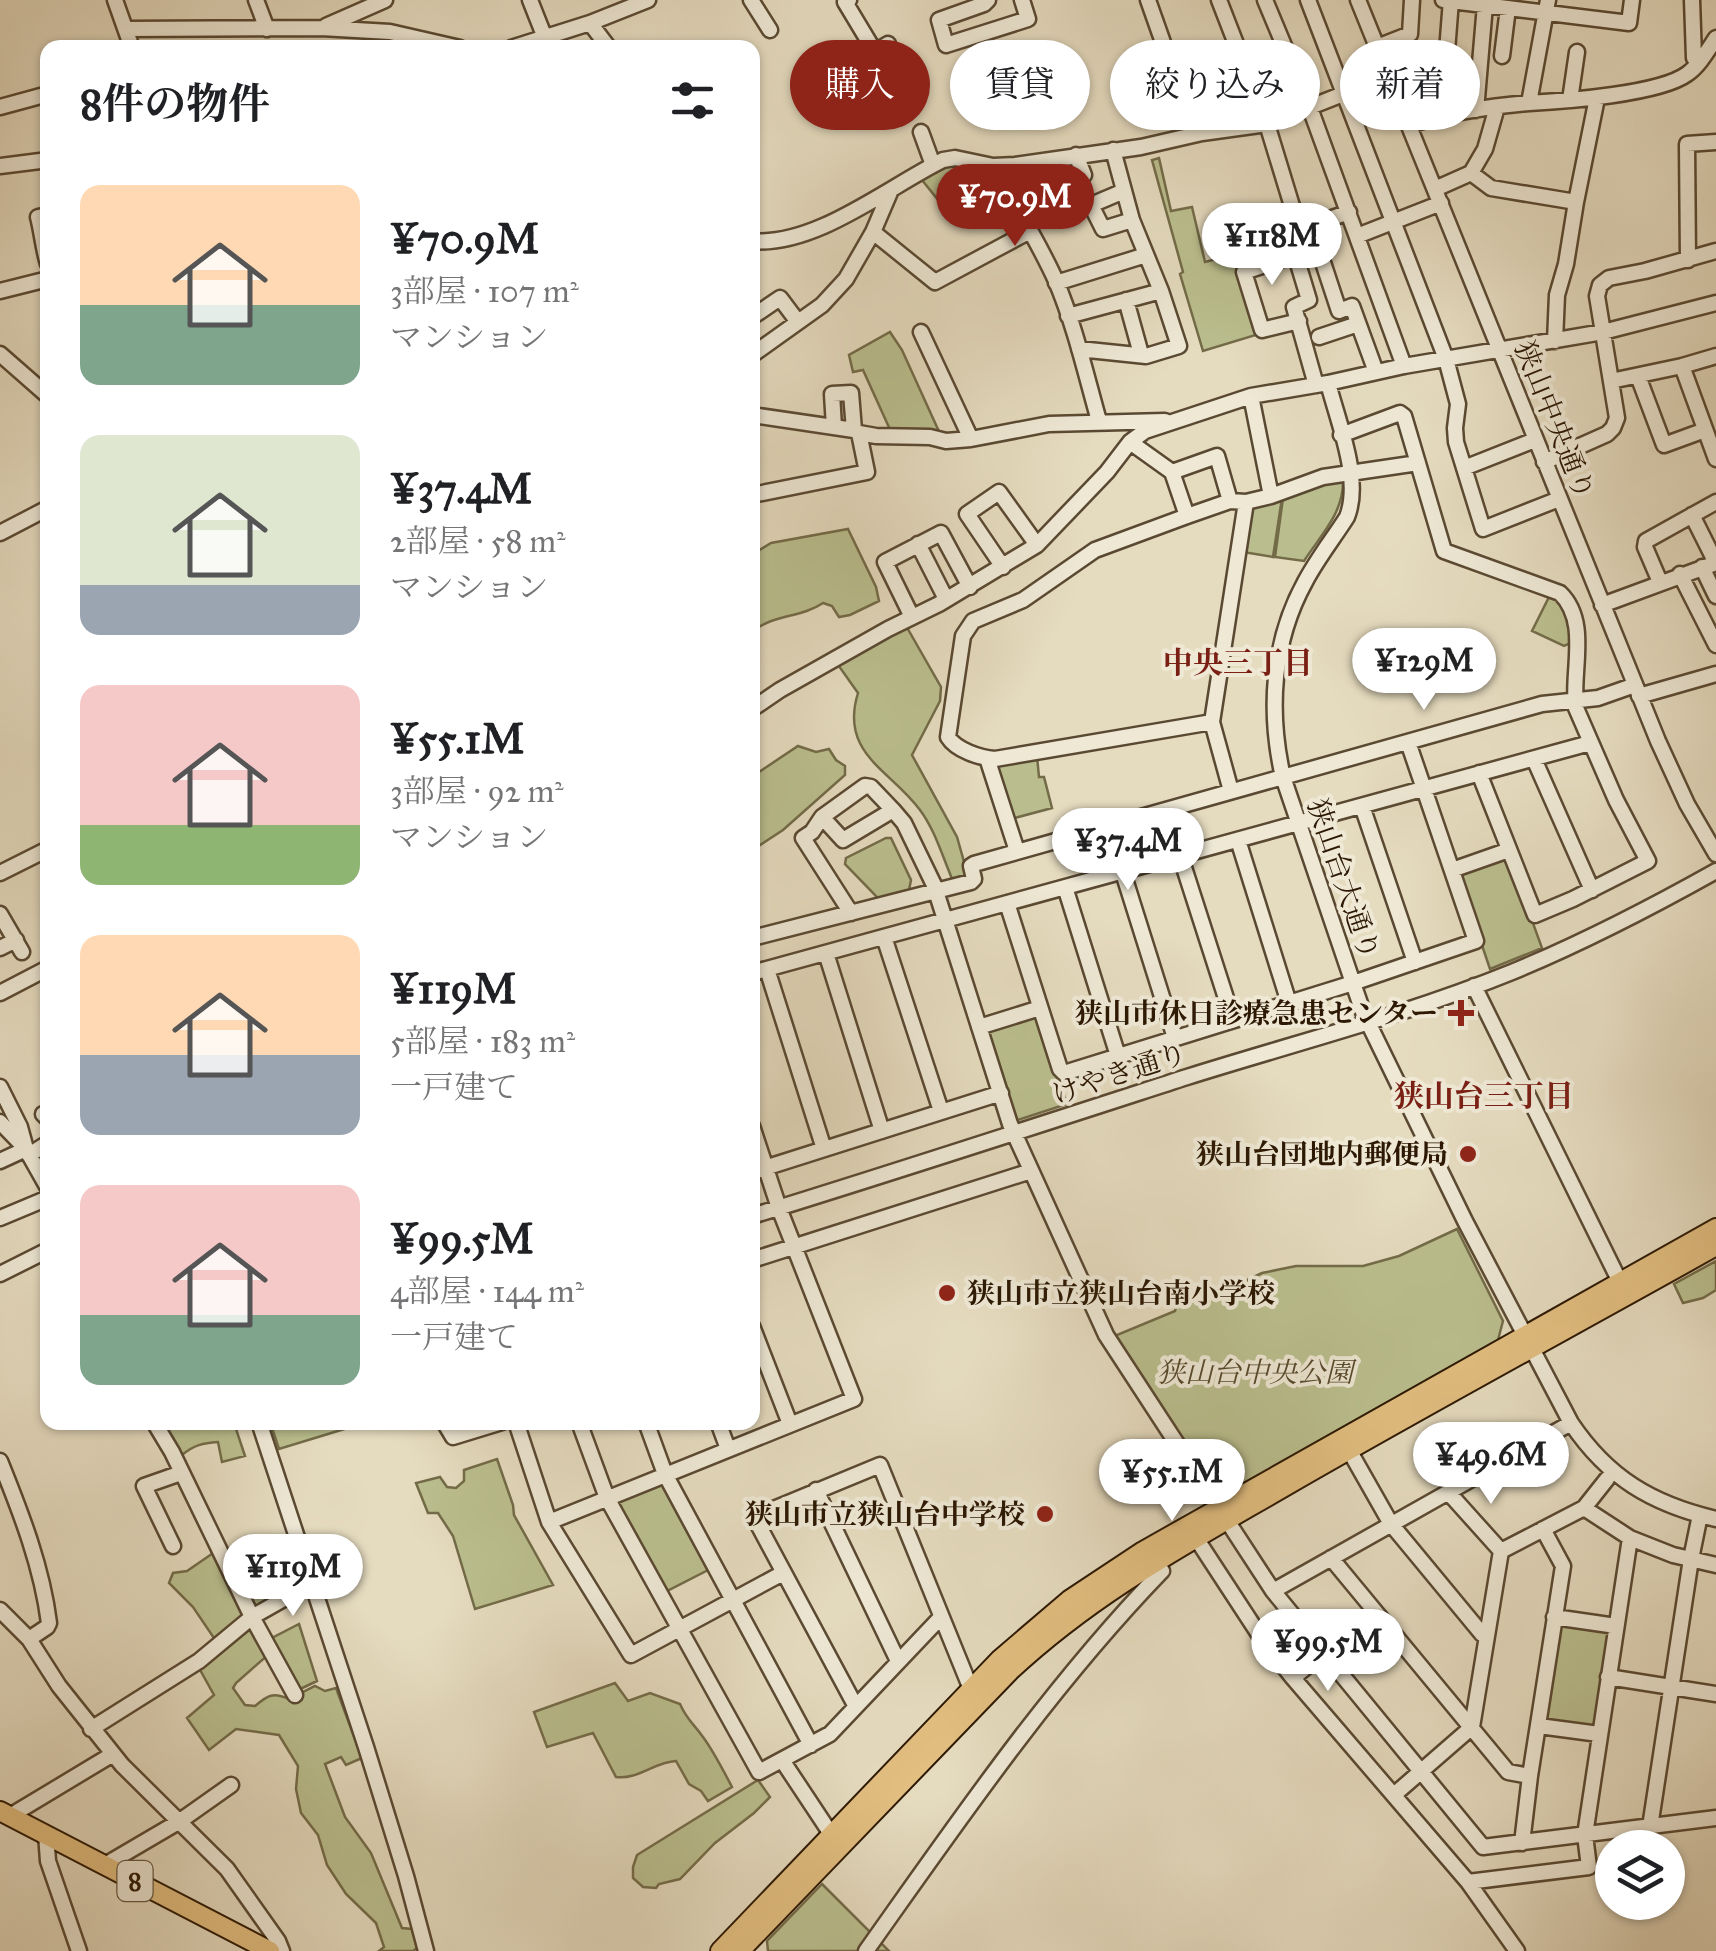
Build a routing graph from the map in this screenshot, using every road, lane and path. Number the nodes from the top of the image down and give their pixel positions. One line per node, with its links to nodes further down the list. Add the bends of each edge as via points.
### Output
1 (115, 0): 27 (street)
2 (256, 0): 25 (street)
3 (385, 0): 26 (street)
4 (530, 0): 29 (street)
5 (648, 0): 22 (street)
6 (752, 0): 28 (street)
7 (849, 0): 35 (street)
8 (1022, 0): 19 (street, via 1028,20 946,45 940,20)
9 (1148, 0): 60 (street)
10 (1219, 0): 36 (street)
11 (1266, 0): 37 (street)
12 (1308, 0): 46 (street)
13 (1358, 0): 38 (street, 狭山中央通り)
14 (1412, 0): 39 (street, via 1410,34)
15 (1444, 0): 16 (street)
16 (1451, 0): 20 (street); 40 (street)
17 (1632, 0): 21 (street, via 1629,23)
18 (1692, 0): 43 (street)
19 (985, 1)
20 (1485, 5): 23 (street); 45 (street)
21 (1547, 6): 23 (street); 50 (street)
22 (612, 8): 24 (street)
23 (1508, 8): 42 (street)
24 (590, 23): 29 (street); 34 (street)
25 (267, 28): 26 (street); 27 (street)
26 (321, 28): 32 (street)
27 (127, 29): 31 (street)
28 (770, 30)
29 (545, 38): 33 (street)
30 (1716, 38): 43 (street)
31 (130, 40)
32 (425, 40)
33 (538, 40)
34 (603, 40)
35 (868, 40)
36 (1235, 40)
37 (1282, 40)
38 (1374, 40)
39 (1395, 40)
40 (1448, 40)
41 (1577, 52): 49 (street)
42 (1502, 56)
43 (1699, 62): 44 (street); 48 (street, via 1671,81)
44 (1716, 62)
45 (1480, 63)
46 (1340, 79)
47 (40, 96): 51 (street)
48 (1598, 98): 49 (street); 73 (street)
49 (1570, 100): 50 (street)
50 (1530, 103): 52 (street)
51 (0, 107)
52 (1497, 107): 53 (street); 69 (street)
53 (1480, 109)
54 (1228, 130): 60 (street)
55 (1270, 130): 77 (street)
56 (1318, 130): 74 (street)
57 (1360, 130): 76 (street)
58 (1411, 130): 72 (street, 狭山中央通り)
59 (920, 132): 66 (street)
60 (1202, 134): 62 (street)
61 (1716, 142): 85 (street, via 1687,144)
62 (1113, 150): 63 (street); 71 (street)
63 (1076, 155): 65 (street); 65 (street, via 1084,174 1050,190)
64 (40, 161): 67 (street)
65 (1037, 162): 68 (street)
66 (933, 165): 68 (street, via 954,158); 70 (street)
67 (0, 166)
68 (993, 166): 78 (street)
69 (1471, 173): 72 (street); 73 (street, via 1491,188)
70 (891, 190): 79 (street); 81 (street, via 791,239)
71 (1124, 191): 75 (street); 75 (street, via 1092,205 1103,229)
72 (1438, 196): 76 (street); 103 (street, 狭山中央通り)
73 (1576, 202): 100 (street)
74 (1349, 212): 77 (street); 80 (street)
75 (1132, 220): 83 (street)
76 (1394, 222): 80 (street); 107 (street)
77 (1305, 228): 84 (street); 96 (street, via 1340,311 1352,306)
78 (1030, 231): 79 (street, via 935,282); 87 (street)
79 (873, 232): 95 (street, via 846,279)
80 (1358, 236): 108 (street)
81 (760, 242)
82 (1716, 250): 85 (street)
83 (1146, 255): 87 (street); 89 (street)
84 (1295, 255): 94 (street, via 1309,300 1294,307); 94 (street, via 1244,272 1262,330)
85 (1688, 260): 98 (street, via 1604,281 1597,296)
86 (40, 281): 88 (street)
87 (1056, 282): 93 (street)
88 (0, 291)
89 (1161, 291): 90 (street); 105 (street, via 1179,346)
90 (1126, 300): 93 (street); 105 (street)
91 (1716, 303): 98 (street)
92 (760, 312): 95 (street, via 780,298)
93 (1068, 316): 102 (street)
94 (1299, 321): 113 (street, 狭山台大通り)
95 (798, 322): 101 (street)
96 (1358, 324): 99 (street); 110 (street)
97 (921, 332): 123 (street)
98 (1603, 332): 100 (street); 112 (street)
99 (1320, 337)
100 (1555, 341): 103 (street)
101 (760, 349)
102 (1079, 349): 105 (street); 117 (street)
103 (1500, 350): 107 (street); 124 (street, 狭山中央通り)
104 (0, 354): 114 (street)
105 (1141, 354)
106 (1716, 356): 109 (street)
107 (1446, 359): 108 (street); 129 (street)
108 (1404, 366): 110 (street)
109 (1682, 366): 111 (street); 120 (street)
110 (1376, 372): 113 (street)
111 (1638, 376): 112 (street); 120 (street, via 1664,445)
112 (1610, 381): 127 (street, via 1613,428)
113 (1322, 384): 115 (street); 122 (street, 狭山台大通り)
114 (40, 389)
115 (1251, 396): 118 (street); 133 (street)
116 (760, 416): 119 (street)
117 (1099, 421): 118 (street); 123 (street)
118 (1170, 423): 125 (street)
119 (834, 427): 121 (street); 121 (street, via 832,394 851,393)
120 (1705, 430): 126 (street)
121 (856, 431): 123 (street); 132 (street, via 867,472)
122 (1342, 434): 128 (street, via 1400,413); 131 (street, 狭山台大通り)
123 (971, 439)
124 (1535, 440): 127 (street, 狭山中央通り); 129 (street)
125 (1130, 442): 130 (street); 142 (street)
126 (1716, 460)
127 (1544, 462): 134 (street, 狭山中央通り)
128 (1418, 463): 131 (street); 155 (street, via 1444,552 1567,599 1577,633)
129 (1464, 468): 134 (street, via 1483,529)
130 (1172, 472): 135 (street, via 1217,456); 139 (street)
131 (1351, 473): 133 (street); 163 (street, 狭山台大通り, via 1347,517 1303,585 1283,634 1274,720)
132 (760, 492)
133 (1272, 496): 135 (street)
134 (1560, 499): 150 (street, 狭山中央通り)
135 (1238, 502): 139 (street); 157 (street)
136 (1716, 502): 138 (street)
137 (40, 512): 140 (street)
138 (1692, 515): 144 (street, via 1716,563); 146 (street, via 1644,544)
139 (1188, 516): 160 (street, via 1094,550 1023,600 967,627 948,736)
140 (0, 533)
141 (918, 544): 147 (street, via 942,533); 149 (street); 151 (street, via 885,562)
142 (1036, 544): 143 (street); 143 (street, via 999,492 968,514)
143 (1003, 567): 147 (street)
144 (1702, 568): 145 (street); 148 (street)
145 (1680, 574): 146 (street); 152 (street)
146 (1660, 582): 150 (street)
147 (970, 586): 149 (street)
148 (1716, 596)
149 (946, 600): 151 (street)
150 (1602, 604): 154 (street, 狭山中央通り)
151 (912, 617): 156 (street)
152 (1716, 645)
153 (1716, 674): 154 (street)
154 (1637, 690): 155 (street); 175 (street, 狭山中央通り)
155 (1575, 701): 158 (street); 159 (street)
156 (760, 704)
157 (1212, 722): 160 (street); 165 (street)
158 (1408, 742): 163 (street); 164 (street)
159 (1590, 743): 161 (street); 182 (street, via 1648,861)
160 (987, 758): 173 (street)
161 (1534, 759): 162 (street); 182 (street)
162 (1480, 774): 164 (street); 172 (street)
163 (1283, 777): 165 (street); 169 (street, 狭山台大通り)
164 (1424, 789): 166 (street); 177 (street)
165 (1231, 791): 170 (street)
166 (1362, 806): 169 (street); 192 (street)
167 (892, 810): 168 (street, via 842,840); 168 (street, via 865,786); 183 (street)
168 (822, 817): 185 (street, via 803,838)
169 (1298, 823): 171 (street); 195 (street, 狭山台大通り)
170 (1108, 825): 173 (street); 179 (street)
171 (1238, 840): 176 (street); 198 (street)
172 (1509, 850): 177 (street); 182 (street, via 1535,914)
173 (1016, 851): 183 (street, via 972,864 972,881)
174 (40, 853): 180 (street)
175 (1716, 854)
176 (1180, 856): 179 (street); 200 (street)
177 (1452, 870): 192 (street, via 1476,941)
178 (1716, 871): 196 (street, けやき通り, via 1608,928)
179 (1122, 872): 181 (street); 203 (street)
180 (0, 873)
181 (1065, 888): 184 (street); 204 (street)
182 (1592, 890)
183 (936, 891): 185 (street); 187 (street)
184 (1007, 903): 187 (street); 199 (street)
185 (852, 913): 188 (street)
186 (0, 914): 190 (street, via 19,946)
187 (946, 920): 189 (street); 202 (street)
188 (760, 936)
189 (884, 937): 191 (street); 207 (street)
190 (0, 948)
191 (826, 953): 193 (street); 209 (street)
192 (1415, 962): 195 (street)
193 (760, 971): 212 (street)
194 (40, 972): 197 (street)
195 (1353, 982): 198 (street); 201 (street, 狭山台大通り)
196 (1474, 986): 201 (street, けやき通り); 229 (street)
197 (0, 994)
198 (1289, 1003): 200 (street)
199 (1040, 1008): 202 (street); 204 (street, via 1062,1073)
200 (1233, 1020): 203 (street)
201 (1368, 1022): 210 (street, けやき通り); 230 (street, 狭山台大通り)
202 (980, 1026): 206 (street)
203 (1175, 1038): 204 (street)
204 (1118, 1056)
205 (0, 1086): 213 (street)
206 (1000, 1093): 207 (street); 210 (street)
207 (941, 1111): 209 (street)
208 (0, 1122): 213 (street)
209 (882, 1131): 212 (street)
210 (1014, 1134): 216 (street); 220 (street, けやき通り)
211 (40, 1147): 213 (street)
212 (824, 1149): 215 (street)
213 (28, 1152): 214 (street); 218 (street)
214 (0, 1162)
215 (760, 1170)
216 (1031, 1171): 225 (street); 252 (street, via 1106,1335)
217 (760, 1172): 220 (street)
218 (40, 1174)
219 (40, 1201): 222 (street)
220 (779, 1208): 221 (street, けやき通り); 225 (street)
221 (760, 1214)
222 (0, 1218)
223 (1716, 1228): 229 (main road)
224 (1716, 1246): 230 (main road)
225 (794, 1247): 227 (street); 233 (street, via 854,1399)
226 (40, 1254): 228 (street)
227 (760, 1258)
228 (0, 1274)
229 (1620, 1282): 230 (main road)
230 (1528, 1343): 232 (street, 狭山台大通り); 243 (main road); 252 (main road)
231 (760, 1347): 233 (street)
232 (1570, 1423): 249 (street); 253 (street, 狭山台大通り, via 1629,1484)
233 (790, 1424): 242 (street)
234 (158, 1430): 245 (street)
235 (263, 1430): 267 (street)
236 (448, 1430): 237 (street, via 453,1438)
237 (478, 1430)
238 (519, 1430): 255 (street)
239 (582, 1430): 250 (street)
240 (649, 1430): 246 (street)
241 (721, 1430): 242 (street)
242 (728, 1449): 246 (street)
243 (1349, 1450): 252 (main road); 256 (street)
244 (0, 1460): 277 (street, via 45,1592 49,1623)
245 (181, 1473): 260 (street, via 144,1486); 271 (street)
246 (665, 1474): 250 (street); 269 (street)
247 (1607, 1479): 251 (street)
248 (816, 1490): 266 (street, via 754,1517); 272 (street, via 880,1465); 279 (street)
249 (1448, 1492): 256 (street); 261 (street)
250 (607, 1498): 255 (street); 275 (street)
251 (1584, 1508): 257 (street); 259 (street)
252 (1223, 1514): 258 (main road); 268 (street); 283 (main road, via 1142,1551 1070,1600)
253 (1700, 1515): 254 (street, 狭山台大通り); 263 (street)
254 (1716, 1519)
255 (549, 1522): 275 (street, via 631,1654)
256 (1391, 1524): 262 (street); 276 (street)
257 (1543, 1529): 261 (street); 273 (street, via 1563,1566)
258 (1196, 1538): 264 (main road); 280 (street)
259 (1630, 1538): 263 (street); 274 (street)
260 (173, 1546)
261 (1501, 1551): 276 (street)
262 (1331, 1558): 268 (street); 288 (street)
263 (1691, 1559): 265 (street); 282 (street)
264 (1156, 1560): 304 (main road, via 1036,1647); 314 (street, via 1162,1571 1033,1720)
265 (1716, 1564)
266 (783, 1572): 269 (street); 286 (street)
267 (312, 1583): 271 (street); 311 (street)
268 (1272, 1591): 278 (street)
269 (734, 1599): 275 (street); 291 (street)
270 (0, 1610): 277 (street)
271 (252, 1617): 285 (street); 289 (street, via 199,1661)
272 (940, 1617): 279 (street); 283 (street)
273 (1554, 1617): 274 (street); 287 (street)
274 (1616, 1626): 281 (street)
275 (678, 1629): 293 (street, via 759,1772)
276 (1486, 1636): 288 (street)
277 (29, 1638): 289 (street)
278 (1322, 1654): 280 (street); 294 (street)
279 (898, 1661): 286 (street)
280 (1293, 1678): 297 (street)
281 (1608, 1678): 282 (street); 290 (street)
282 (1671, 1687): 284 (street); 301 (street)
283 (971, 1689): 304 (main road)
284 (1716, 1694)
285 (295, 1696)
286 (855, 1706): 291 (street)
287 (1538, 1726): 290 (street); 295 (street)
288 (1472, 1727): 294 (street); 295 (street, via 1508,1772)
289 (91, 1729): 292 (street)
290 (1599, 1734): 303 (street)
291 (811, 1745): 293 (street)
292 (113, 1754): 298 (street); 300 (street)
293 (782, 1760): 304 (street)
294 (1422, 1772): 297 (street); 305 (street, via 1483,1847)
295 (1530, 1776): 305 (street)
296 (231, 1785): 300 (street)
297 (1395, 1794): 307 (street)
298 (5, 1813): 302 (main road, 8)
299 (1715, 1814): 301 (street)
300 (180, 1821): 306 (street); 310 (street, via 227,1870)
301 (1650, 1827): 303 (street)
302 (46, 1834): 306 (main road, 8); 308 (street, via 48,1861)
303 (1585, 1835): 305 (street); 307 (street, via 1589,1867)
304 (836, 1841): 312 (main road); 313 (main road)
305 (1522, 1843)
306 (105, 1865): 309 (main road, 8)
307 (1468, 1882): 315 (street)
308 (79, 1951)
309 (270, 1951)
310 (282, 1951)
311 (426, 1951)
312 (720, 1951)
313 (740, 1951)
314 (866, 1951)
315 (1517, 1951)

